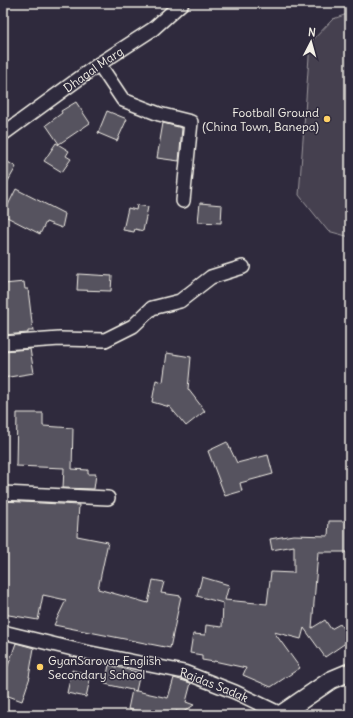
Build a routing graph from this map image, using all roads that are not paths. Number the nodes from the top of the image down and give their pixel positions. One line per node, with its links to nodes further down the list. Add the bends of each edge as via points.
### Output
1 (182, 3): 2 (street, Dhagal Marg, via 154,29)
2 (100, 64): 3 (street, Dhagal Marg); 4 (street, via 123,100 159,114 190,122)
3 (3, 134)
4 (183, 201)
5 (243, 267): 6 (street, via 210,277 180,301 152,308 133,326 105,340)
6 (3, 342)
7 (3, 493): 8 (street)
8 (108, 498)
9 (3, 632): 11 (street, Rajdas Sadak, via 184,672 235,692)
10 (350, 672): 11 (main road, via 331,680)
11 (280, 714)

